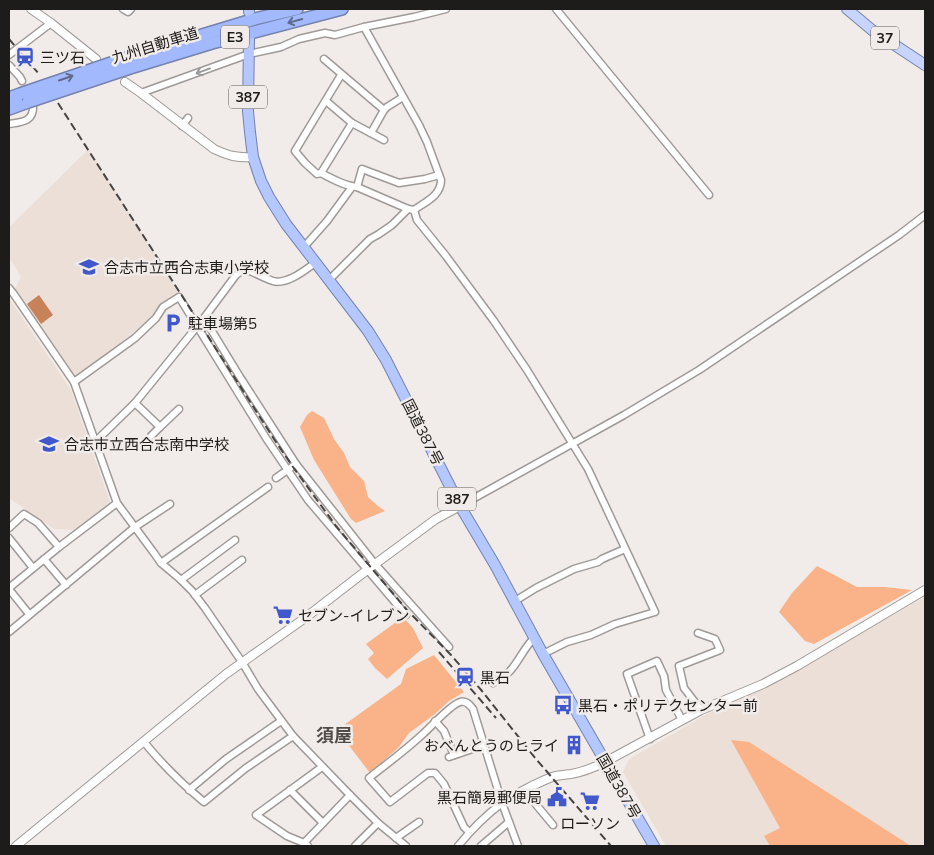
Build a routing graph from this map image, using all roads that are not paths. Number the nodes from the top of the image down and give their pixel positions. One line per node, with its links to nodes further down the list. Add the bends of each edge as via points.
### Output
1 (31, 9): 9 (street)
2 (123, 9): 3 (street, via 128,12)
3 (131, 9)
4 (297, 9): 24 (highway, 九州自動車道 / E3, one-way to 4, bridge, via 123,59)
5 (342, 9): 24 (highway, 九州自動車道 / E3, one-way to 24, bridge, via 212,43)
6 (446, 9): 10 (street)
7 (556, 9): 38 (street)
8 (847, 9): 16 (main road, 37, via 872,30)
9 (51, 23): 13 (street); 14 (street)
10 (364, 27): 12 (street, via 335,35 325,33 299,39); 22 (street)
11 (249, 38): 12 (highway, 387)
12 (249, 54): 21 (street, one-way to 21); 34 (highway, 387, via 248,111)
13 (9, 55)
14 (96, 59)
15 (324, 59): 18 (street)
16 (925, 64)
17 (9, 65): 19 (street)
18 (341, 75): 25 (street); 27 (street)
19 (22, 81)
20 (124, 82): 21 (street)
21 (141, 93): 31 (street)
22 (403, 97): 27 (street); 36 (street, via 427,142)
23 (9, 98): 24 (highway, 九州自動車道 / E3)
24 (27, 101): 26 (highway, 九州自動車道 / E3); 30 (street, via 34,112 30,118)
25 (326, 101): 29 (street); 35 (street, via 295,151 317,174)
26 (9, 109)
27 (384, 110): 32 (street)
28 (188, 118): 31 (street)
29 (352, 123): 32 (street); 35 (street)
30 (9, 124)
31 (182, 126): 34 (street, via 226,155)
32 (371, 133): 33 (street)
33 (384, 140)
34 (252, 157): 41 (highway, 国道387号 / 387, via 269,196)
35 (321, 173): 37 (street)
36 (439, 174): 37 (street, via 425,180 399,183 362,169); 39 (street, via 441,186 436,194)
37 (354, 187): 39 (street); 41 (street)
38 (709, 195)
39 (411, 210): 43 (street, via 370,239); 53 (street, via 494,321)
40 (925, 215): 53 (street, via 899,236 698,370)
41 (304, 247): 42 (highway, 国道387号 / 387)
42 (315, 263): 43 (highway, 国道387号 / 387); 45 (street, via 290,279 276,282 244,269)
43 (329, 280): 60 (highway, 国道387号 / 387, via 386,360)
44 (9, 288): 47 (street)
45 (204, 318): 46 (street); 54 (street)
46 (197, 326): 47 (street, via 179,297 163,307 135,338); 48 (street); 55 (street)
47 (74, 382): 52 (street)
48 (135, 403): 50 (street); 52 (street)
49 (179, 409): 50 (street)
50 (160, 427): 51 (street)
51 (151, 436)
52 (95, 442): 58 (street)
53 (572, 444): 60 (street); 66 (street, via 588,469)
54 (296, 464): 55 (street); 70 (street)
55 (287, 470): 56 (street); 72 (street)
56 (276, 478)
57 (268, 487): 69 (street)
58 (117, 503): 61 (street); 65 (street)
59 (170, 504): 61 (street)
60 (460, 506): 70 (street, via 436,519); 78 (highway, 国道387号 / 387)
61 (135, 527): 69 (street); 74 (street)
62 (9, 528): 65 (street, via 24,514 38,523)
63 (9, 538): 71 (street)
64 (235, 540): 73 (street)
65 (59, 547): 67 (street)
66 (625, 549): 78 (street, via 574,569); 85 (street, via 655,612 615,624)
67 (44, 559): 71 (street); 74 (street)
68 (242, 560): 77 (street)
69 (161, 562): 73 (street)
70 (374, 564): 72 (street); 84 (street)
71 (33, 568): 75 (street)
72 (367, 570): 80 (street); 86 (street)
73 (181, 580): 77 (street)
74 (66, 585): 79 (street)
75 (9, 588): 79 (street)
76 (925, 590): 88 (street, via 797,666)
77 (194, 595): 86 (street)
78 (515, 601): 83 (highway, 国道387号 / 387)
79 (30, 614): 81 (street)
80 (406, 615)
81 (9, 632)
82 (698, 633): 88 (street, via 715,639 720,650 679,666 684,688)
83 (534, 638): 85 (highway, 国道387号 / 387); 87 (street, via 508,673)
84 (449, 647)
85 (543, 654): 96 (highway, 国道387号 / 387)
86 (242, 662): 90 (street); 94 (street)
87 (493, 683)
88 (701, 710): 89 (street)
89 (682, 720): 93 (street); 93 (street, via 666,690 664,676 656,661 627,674)
90 (281, 721): 92 (street); 98 (street)
91 (435, 721): 95 (street, via 444,731 452,756); 95 (street, via 460,702 469,704); 108 (street, via 425,733 369,778 390,802 428,773 435,773)
92 (293, 736): 97 (street); 98 (street, via 204,802)
93 (650, 738): 96 (street)
94 (144, 742): 98 (street); 111 (street)
95 (484, 745): 102 (street)
96 (606, 762): 100 (street, via 552,777); 117 (highway, 国道387号 / 387)
97 (322, 766): 99 (street); 101 (street)
98 (189, 790)
99 (290, 790): 106 (street); 110 (street, via 256,815)
100 (524, 790): 102 (street); 107 (street)
101 (350, 795): 103 (street); 106 (street)
102 (502, 804): 105 (street); 108 (street)
103 (378, 822): 109 (street); 112 (street)
104 (419, 822): 109 (street)
105 (509, 822): 115 (street); 116 (street)
106 (323, 823): 110 (street)
107 (553, 825)
108 (469, 832): 114 (street)
109 (396, 838): 113 (street)
110 (306, 845)
111 (16, 846)
112 (355, 846)
113 (406, 846)
114 (458, 846)
115 (481, 846)
116 (518, 846)
117 (654, 846)

